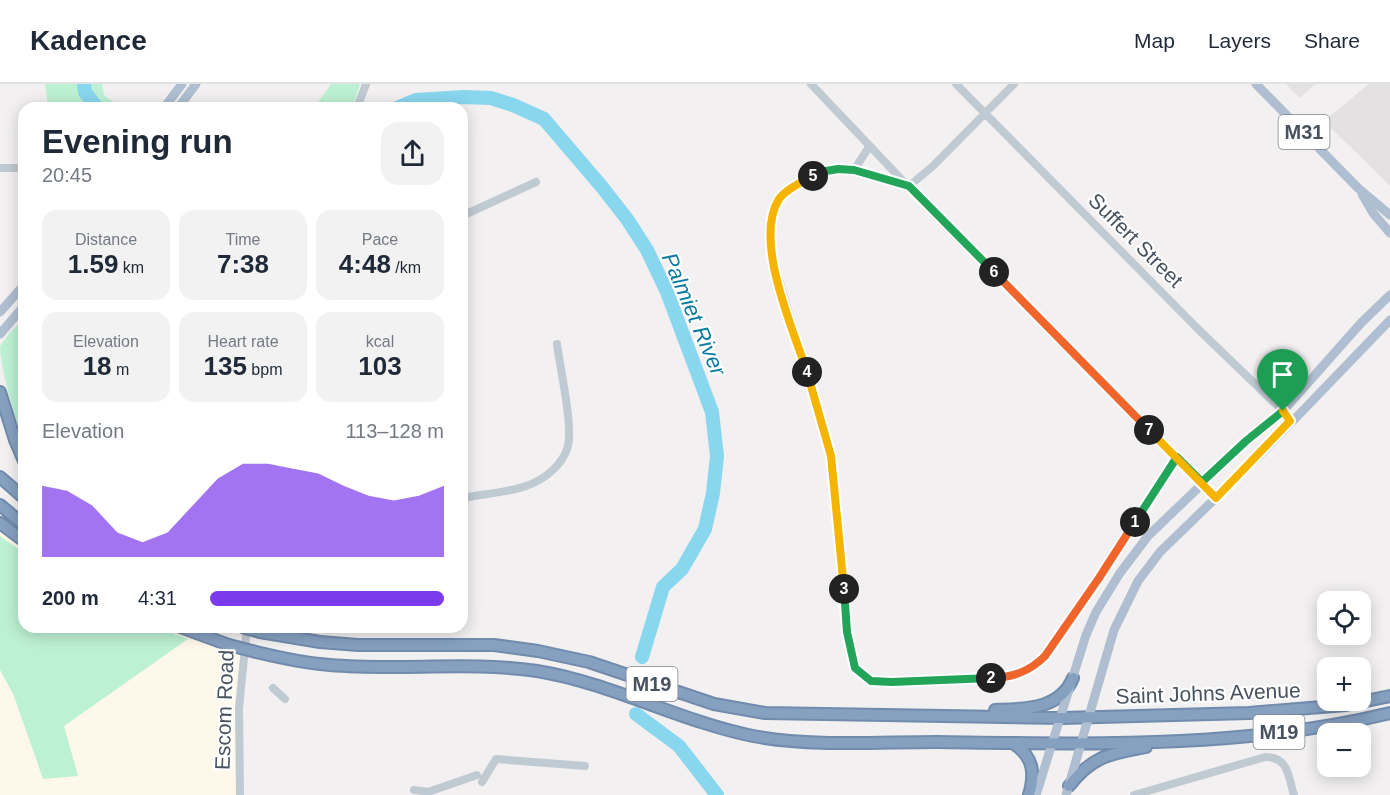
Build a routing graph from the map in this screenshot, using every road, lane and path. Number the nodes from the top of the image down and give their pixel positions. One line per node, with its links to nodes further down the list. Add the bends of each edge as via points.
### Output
1 (182, 84): 8 (main road)
2 (196, 84): 9 (main road)
3 (366, 84): 10 (street)
4 (811, 84): 12 (street)
5 (956, 84): 11 (street, Suffert Street)
6 (1014, 84): 11 (street)
7 (1256, 84): 18 (main road, M31)
8 (168, 102)
9 (182, 102)
10 (359, 102)
11 (985, 113): 17 (street); 30 (street, Suffert Street)
12 (869, 147): 15 (street); 17 (street)
13 (0, 168): 14 (street)
14 (18, 168)
15 (854, 170): 17 (street); 33 (street, via 820,172 802,182 780,197 769,227 780,286 831,456 847,632 859,672 871,681 892,682 1003,678 1030,669 1045,656)
16 (536, 182): 19 (street)
17 (909, 186): 33 (street)
18 (1358, 188): 20 (main road, M31); 21 (main road, M31)
19 (468, 213)
20 (1390, 215)
21 (1390, 233)
22 (18, 292): 24 (main road)
23 (1390, 295): 30 (main road)
24 (0, 312)
25 (18, 313): 27 (main road)
26 (1390, 320): 31 (main road)
27 (0, 334)
28 (557, 345): 37 (street, via 568,419 568,445 561,462 526,486)
29 (0, 392): 32 (highway)
30 (1283, 411): 31 (street, Suffert Street); 35 (main road)
31 (1290, 421): 38 (main road)
32 (18, 447)
33 (1177, 457): 35 (street)
34 (0, 477): 36 (highway)
35 (1202, 482): 38 (street); 46 (main road, via 1148,536 1120,573 1096,612)
36 (18, 493)
37 (468, 497)
38 (1216, 498): 52 (main road, via 1160,552 1138,581 1114,630)
39 (0, 505): 40 (highway)
40 (18, 520)
41 (0, 523): 42 (highway)
42 (18, 536)
43 (196, 633): 57 (highway, M19, bridge, via 256,652 331,665 487,666 541,672 755,736 801,741)
44 (245, 633): 61 (street, Escom Road, via 239,708)
45 (266, 633): 51 (highway, M19, bridge, via 358,645 494,645 538,651 589,662 714,704 765,713)
46 (1073, 678): 51 (highway, via 1065,693 1041,706); 53 (main road)
47 (273, 687): 49 (street)
48 (1390, 696): 52 (highway, Saint Johns Avenue / M19, via 1299,711)
49 (285, 699)
50 (1390, 713): 56 (highway, Saint Johns Avenue / M19, via 1301,730)
51 (938, 716): 53 (highway, M19)
52 (1089, 717): 53 (highway, Saint Johns Avenue / M19); 54 (main road)
53 (1062, 718): 55 (main road)
54 (1082, 742): 55 (highway, Saint Johns Avenue / M19); 56 (highway, Saint Johns Avenue / M19); 60 (main road)
55 (1053, 743): 57 (highway, M19); 63 (main road)
56 (1167, 743): 60 (highway, via 1108,754 1080,772)
57 (1014, 744): 62 (highway, via 1033,766)
58 (585, 766): 59 (street, via 496,759 479,778 429,792)
59 (414, 790)
60 (1068, 790)
61 (240, 795)
62 (1029, 795)
63 (1036, 795)
64 (1134, 795): 65 (street, via 1275,757 1287,770)
65 (1294, 795)

